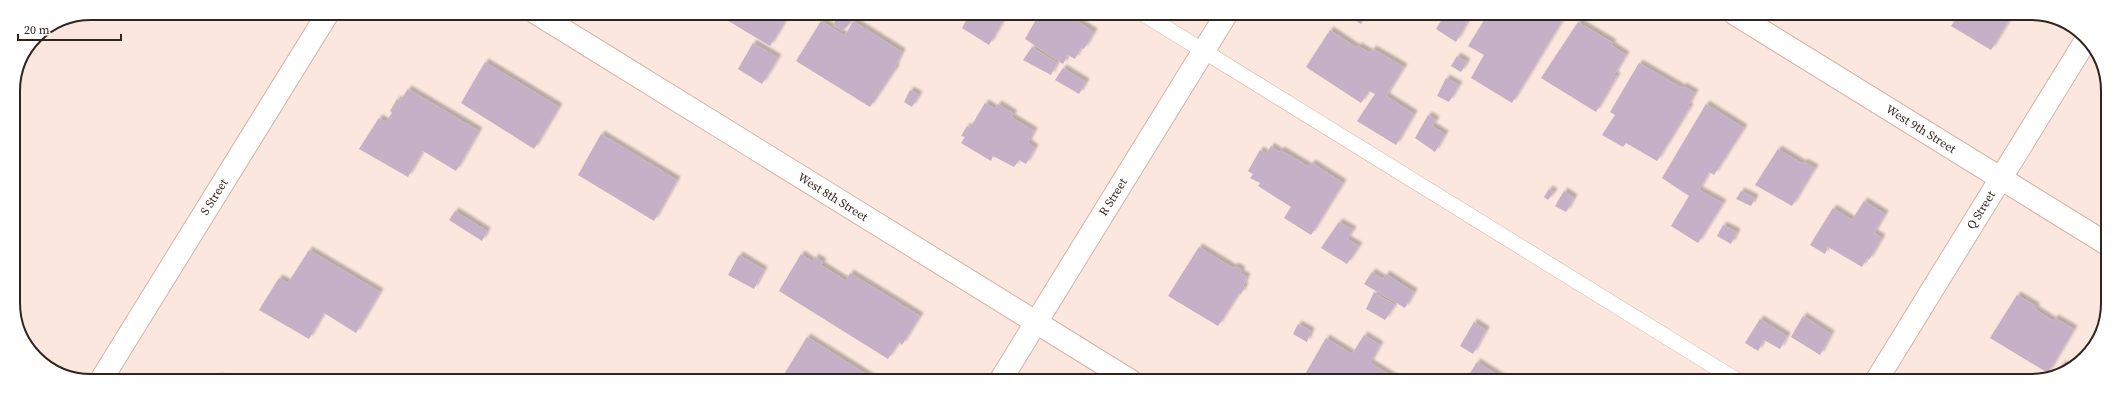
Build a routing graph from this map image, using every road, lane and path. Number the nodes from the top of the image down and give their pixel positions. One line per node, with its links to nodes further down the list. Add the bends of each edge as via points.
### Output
1 (324, 20): 11 (street, S Street)
2 (547, 20): 10 (street, West 8th Street)
3 (1153, 20): 7 (lane)
4 (1223, 20): 7 (street, R Street)
5 (1745, 20): 8 (street, West 9th Street)
6 (2083, 44): 8 (street, Q Street)
7 (1203, 52): 10 (street, R Street); 14 (lane)
8 (2001, 179): 9 (street, West 9th Street); 15 (street, Q Street)
9 (2101, 240)
10 (1036, 322): 12 (street, R Street); 13 (street, West 8th Street)
11 (105, 374)
12 (1004, 374)
13 (1119, 374)
14 (1727, 374)
15 (1880, 374)

